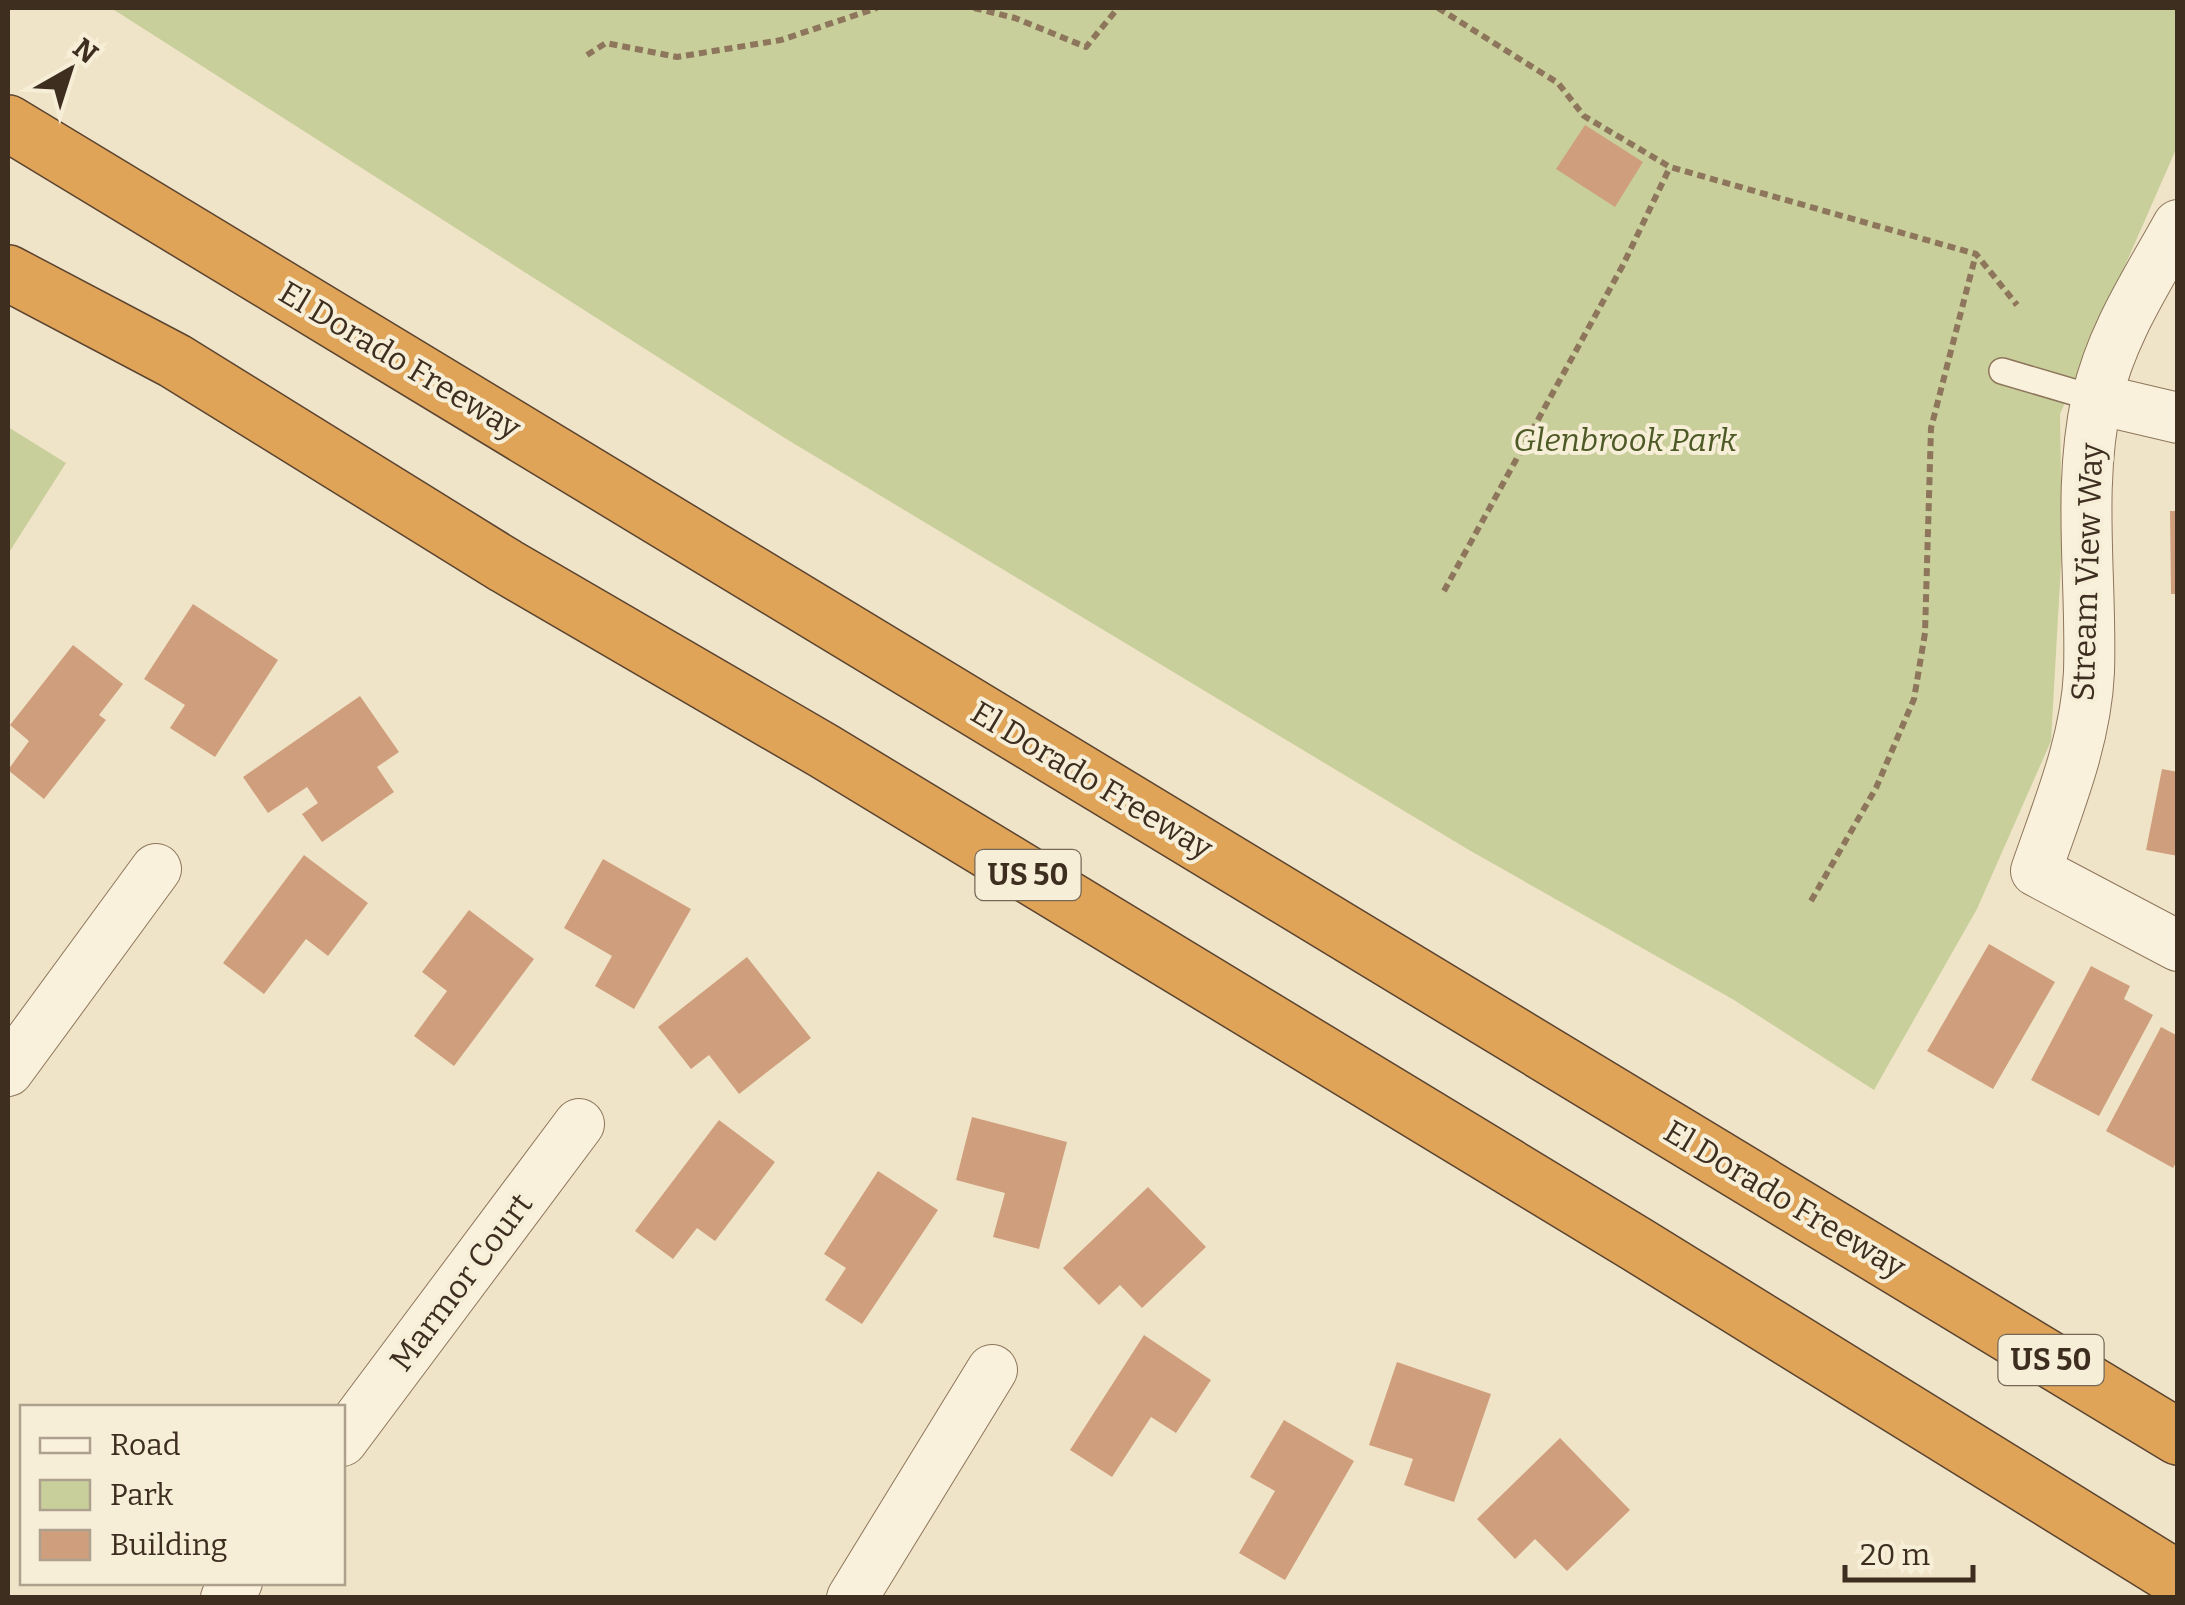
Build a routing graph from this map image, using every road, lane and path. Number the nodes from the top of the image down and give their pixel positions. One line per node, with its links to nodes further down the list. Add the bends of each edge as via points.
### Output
1 (877, 8): 5 (path, via 781,40 677,57 606,42)
2 (974, 8): 3 (path, via 1086,48)
3 (1118, 8)
4 (1438, 8): 7 (path, via 1558,82 1584,116)
5 (587, 55)
6 (8, 123): 21 (highway, El Dorado Freeway / US 50)
7 (1670, 167): 9 (path); 15 (path, via 1624,265)
8 (2178, 226): 13 (street, Stream View Way, via 2125,320)
9 (1976, 254): 11 (path); 17 (path, via 1931,428 1924,633 1914,699 1876,788)
10 (8, 273): 26 (highway, US 50, via 176,360)
11 (2017, 305)
12 (2002, 370): 13 (lane)
13 (2097, 399): 14 (street); 18 (street, Stream View Way, via 2086,502 2089,675 2070,770 2036,871)
14 (2178, 418)
15 (1444, 591)
16 (156, 869): 19 (street)
17 (1811, 902)
18 (2178, 946)
19 (8, 1072)
20 (579, 1124): 24 (street, Marmor Court)
21 (1924, 1284): 23 (highway); 25 (highway, El Dorado Freeway / US 50)
22 (992, 1370): 28 (street)
23 (2178, 1414)
24 (345, 1437)
25 (2178, 1437)
26 (2038, 1494): 27 (highway, US 50); 29 (highway)
27 (2178, 1579)
28 (852, 1598)
29 (2164, 1598)

